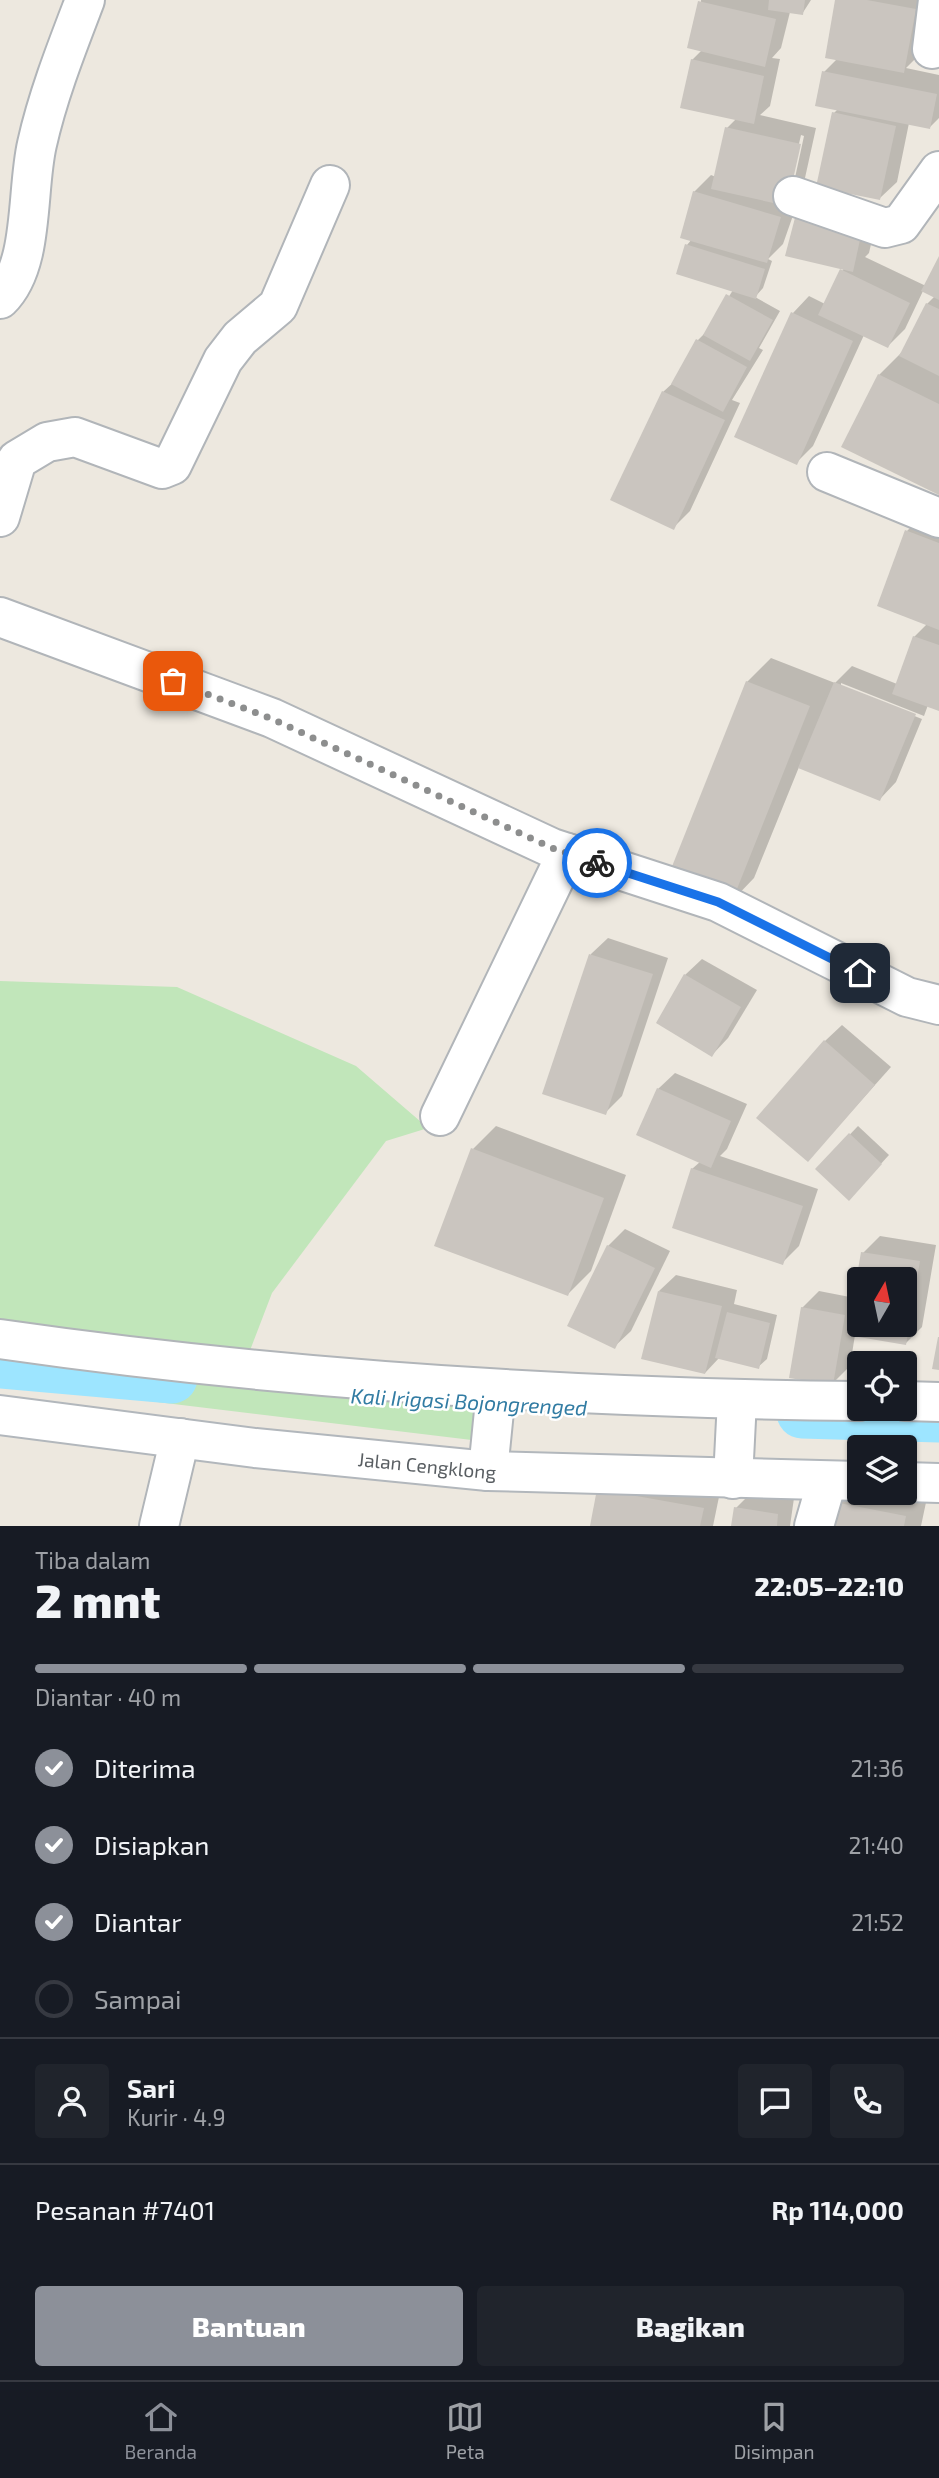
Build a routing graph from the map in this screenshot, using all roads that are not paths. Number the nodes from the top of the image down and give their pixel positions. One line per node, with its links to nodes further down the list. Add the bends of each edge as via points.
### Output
1 (85, 0): 7 (street, via 37,144 24,255 14,282)
2 (937, 0): 3 (street)
3 (932, 49)
4 (939, 171): 6 (street, via 901,224 885,228)
5 (330, 184): 8 (street, via 278,306 240,338 223,360 172,465 162,468 75,437 47,442)
6 (793, 196)
7 (0, 299)
8 (6, 466): 10 (street)
9 (827, 472): 11 (street)
10 (0, 517)
11 (939, 518)
12 (0, 617): 13 (street, via 272,719)
13 (567, 853): 14 (street, via 718,902 907,996); 15 (street)
14 (939, 1005)
15 (440, 1116)
16 (0, 1339): 17 (street, via 186,1364)
17 (496, 1395): 21 (street); 24 (street)
18 (847, 1401): 21 (street)
19 (917, 1401): 20 (street)
20 (939, 1402)
21 (737, 1404): 25 (street)
22 (0, 1415): 23 (street, Jalan Cengklong)
23 (180, 1438): 24 (street, Jalan Cengklong); 29 (street)
24 (489, 1459): 25 (street, Jalan Cengklong)
25 (734, 1470): 26 (street, Jalan Cengklong)
26 (843, 1481): 30 (street)
27 (917, 1482): 28 (street)
28 (939, 1483)
29 (159, 1526)
30 (814, 1526)

